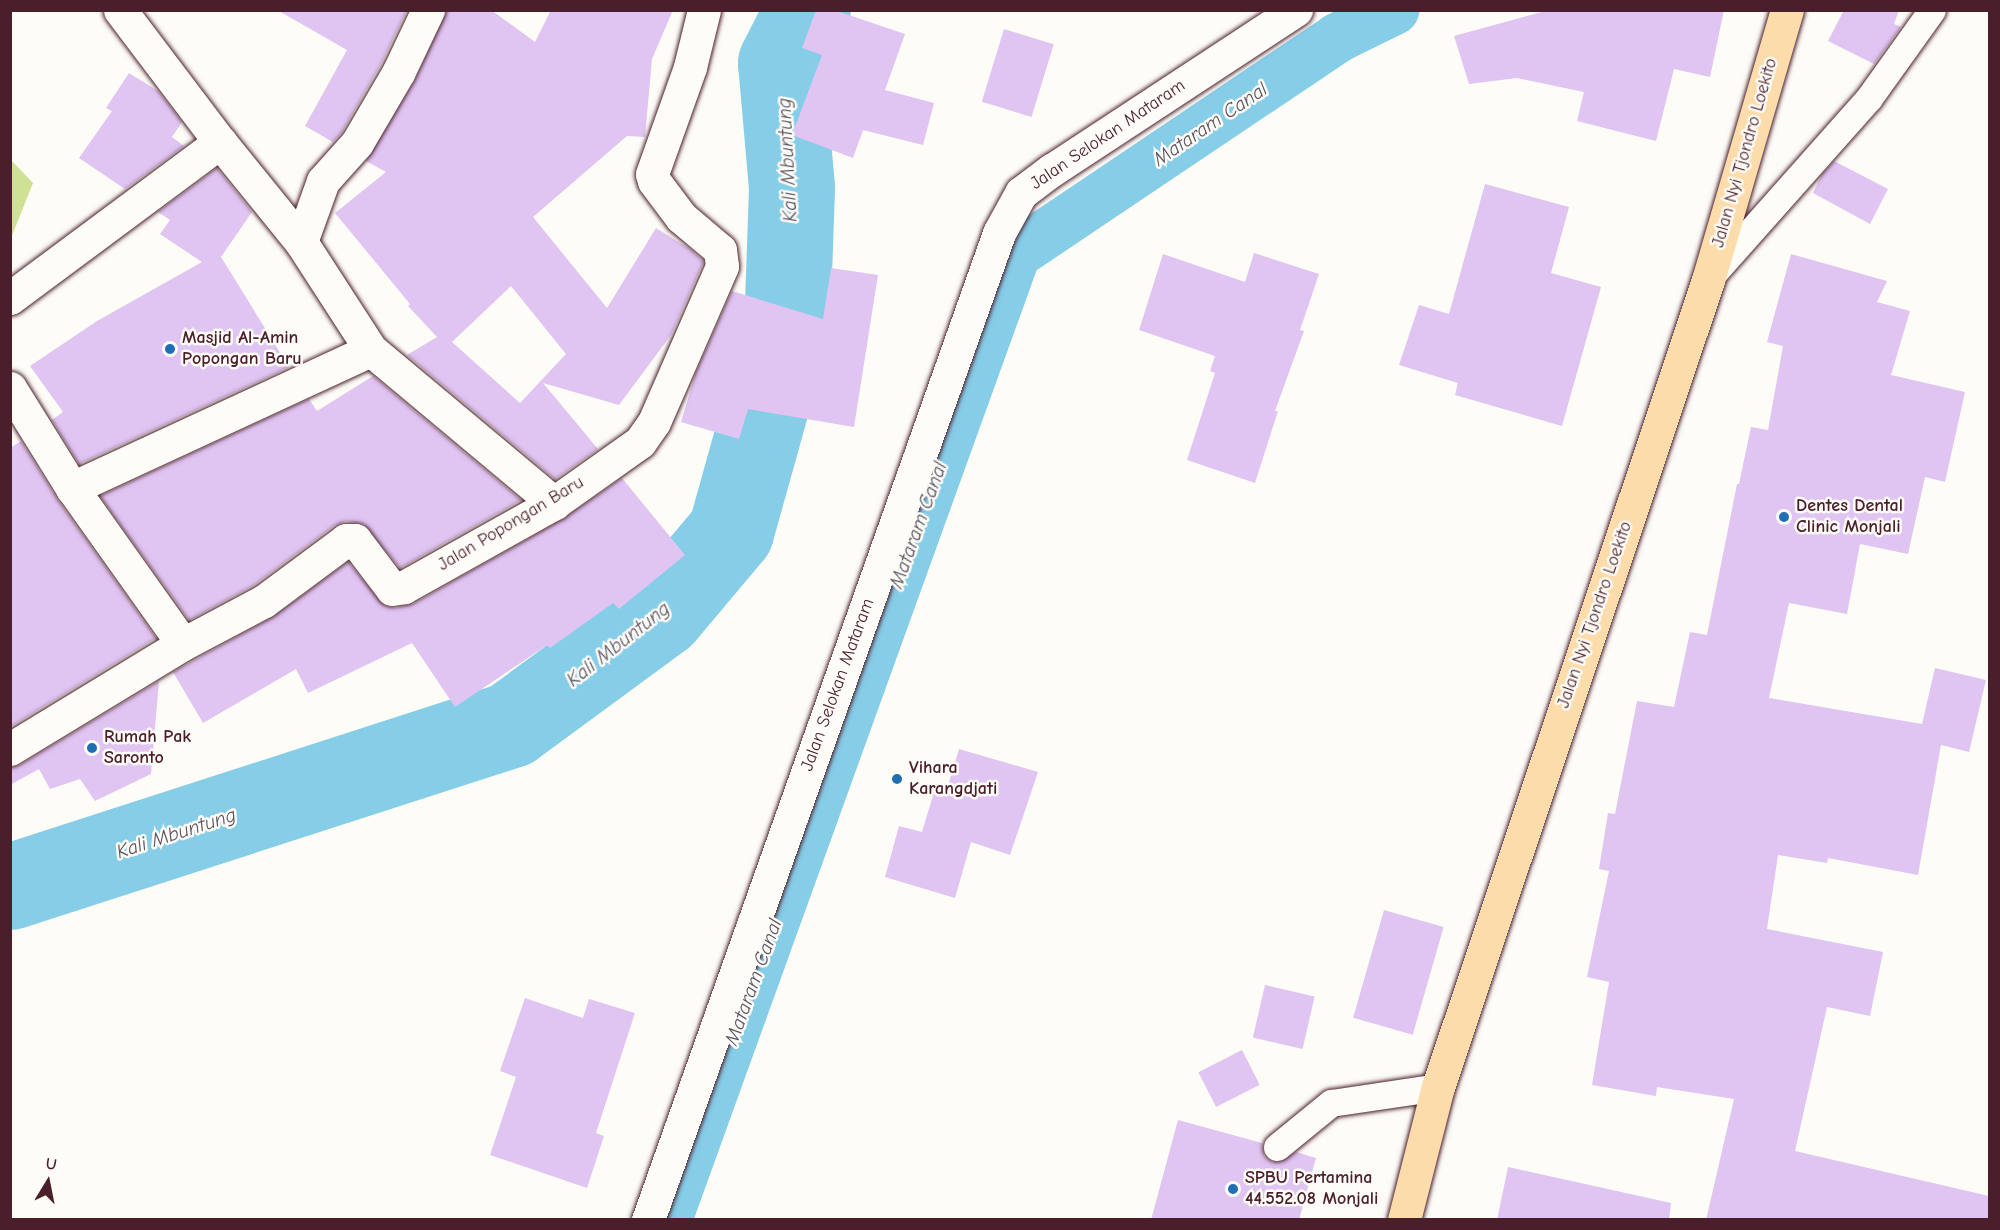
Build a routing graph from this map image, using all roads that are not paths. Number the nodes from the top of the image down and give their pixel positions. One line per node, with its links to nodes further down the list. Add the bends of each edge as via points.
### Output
1 (120, 10): 7 (street)
2 (428, 10): 8 (street, via 399,71 357,142 323,181)
3 (704, 10): 14 (street, Jalan Popongan Baru, via 690,67 652,174 681,217 720,250 722,266 654,422 640,442)
4 (1296, 10): 19 (street, Jalan Selokan Mataram, via 1021,193 1005,223)
5 (1787, 10): 9 (main road, Jalan Nyi Tjondro Loekito)
6 (1932, 10): 9 (lane, via 1869,98)
7 (220, 142): 8 (street); 10 (street)
8 (301, 242): 11 (street)
9 (1708, 280): 17 (main road, Jalan Nyi Tjondro Loekito)
10 (10, 298)
11 (371, 350): 13 (street); 14 (street)
12 (10, 388): 13 (street)
13 (72, 488): 15 (street)
14 (554, 502): 15 (street, Jalan Popongan Baru, via 396,589 392,589 355,540 346,540 264,601)
15 (183, 644): 16 (street, Jalan Popongan Baru)
16 (10, 749)
17 (1438, 1087): 18 (lane, via 1331,1103); 20 (main road, Jalan Nyi Tjondro Loekito)
18 (1277, 1147)
19 (648, 1220)
20 (1404, 1220)

